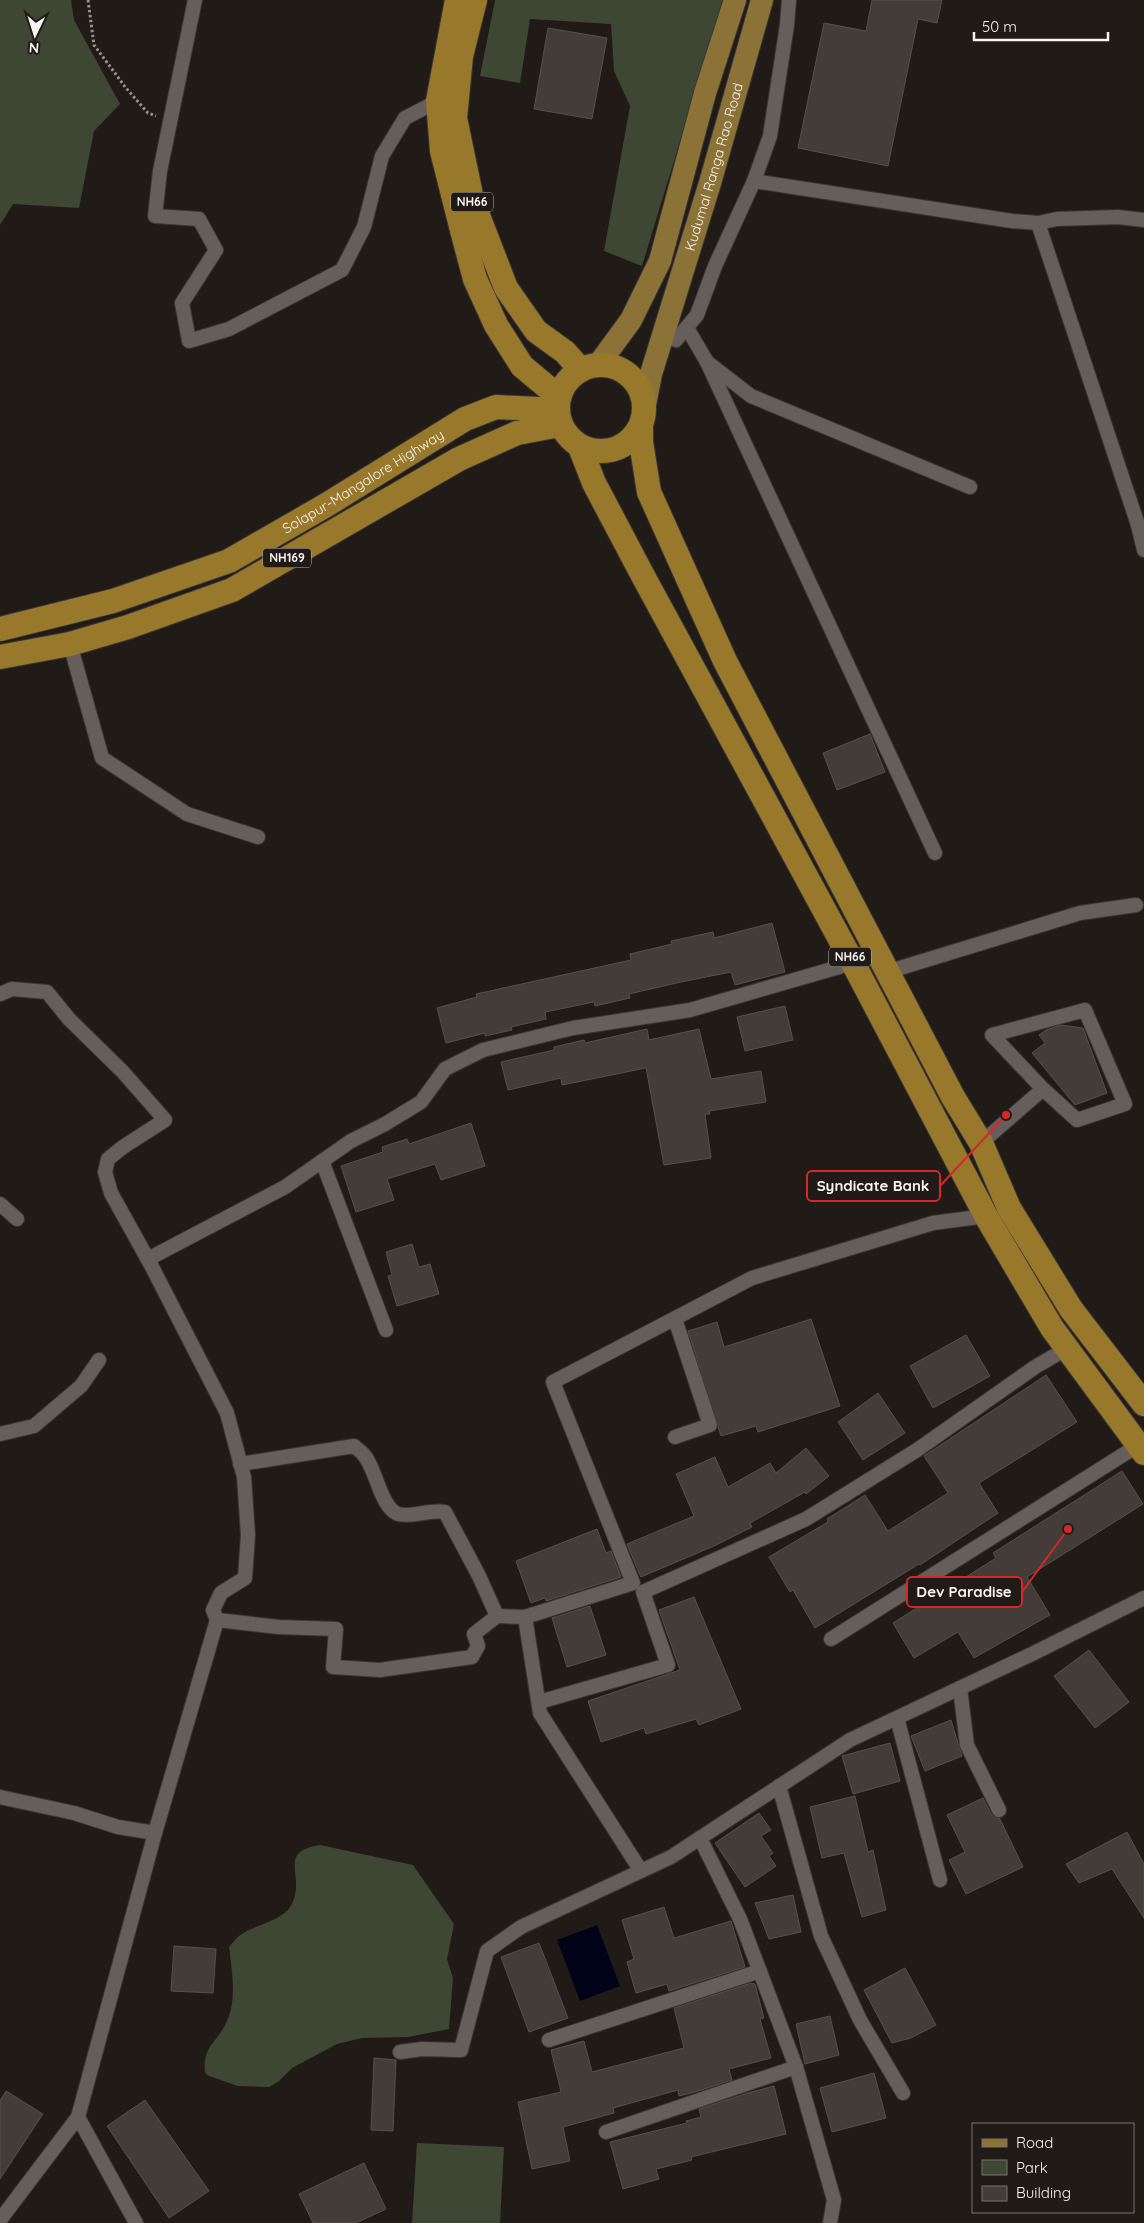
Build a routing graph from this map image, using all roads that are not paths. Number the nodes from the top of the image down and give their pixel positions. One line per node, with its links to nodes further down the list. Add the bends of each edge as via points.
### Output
1 (195, 0): 7 (street, via 160,171 155,216 199,219 216,250 182,303 189,341 228,329 342,270 364,227 382,156 405,118)
2 (457, 0): 7 (highway, NH66)
3 (475, 0): 14 (highway, NH66, via 461,56 455,118 472,200 506,288 536,331)
4 (734, 0): 14 (main road, via 705,93 660,261 631,320)
5 (762, 0): 12 (main road, Kudumal Ranga Rao Road)
6 (789, 0): 8 (street, via 770,136)
7 (438, 101): 15 (highway, NH66, via 442,151 475,280 496,325 522,366)
8 (754, 181): 10 (street); 11 (street, via 715,266 697,315)
9 (1144, 220): 10 (street, via 1118,217 1057,219)
10 (1038, 223): 19 (street)
11 (687, 328): 12 (street, via 676,340); 13 (street)
12 (663, 334): 16 (main road, Kudumal Ranga Rao Road)
13 (707, 362): 18 (street, via 751,396); 25 (street)
14 (590, 367): 15 (highway, via 573,374 564,384); 16 (highway, NH66, via 612,366 630,376 642,392)
15 (559, 411): 17 (highway, NH66, via 568,438); 21 (highway, Solapur-Mangalore Highway / NH169, via 496,407 465,419 229,561 113,601); 22 (highway, NH169, via 459,459 232,590)
16 (643, 416): 17 (highway, via 627,443 608,452); 28 (highway, NH66, via 641,442 649,492 725,661)
17 (580, 447): 27 (highway, NH66, via 594,483 629,550)
18 (970, 487)
19 (1141, 525): 20 (street)
20 (1144, 550)
21 (0, 629)
22 (70, 644): 23 (highway, NH169); 24 (street, via 102,758 187,814)
23 (0, 657)
24 (258, 837)
25 (935, 853)
26 (1136, 905): 28 (street, via 1080,913)
27 (853, 963): 32 (street, via 690,1010 573,1028 483,1050 445,1070 421,1102); 34 (highway, NH66)
28 (888, 972): 31 (highway, NH66, via 953,1097)
29 (0, 994): 36 (street, via 12,989 47,992 69,1020 165,1120 108,1159 105,1172 111,1193)
30 (1043, 1089): 30 (street, via 992,1034 1085,1010 1125,1104 1077,1120); 31 (street)
31 (981, 1143): 41 (highway, NH66, via 1014,1217 1070,1309)
32 (322, 1161): 36 (street, via 284,1186); 38 (street)
33 (0, 1204): 35 (street)
34 (986, 1216): 37 (street, via 933,1223 752,1278); 39 (highway, NH66)
35 (17, 1219)
36 (148, 1259): 46 (street, via 227,1413)
37 (676, 1319): 44 (street, via 710,1425); 49 (street, via 552,1382 633,1583)
38 (386, 1330)
39 (1066, 1349): 45 (highway, NH66); 53 (street, via 917,1450 806,1519 643,1592 668,1665)
40 (100, 1360): 43 (street, via 81,1386 34,1426)
41 (1136, 1381): 42 (highway, NH66)
42 (1144, 1404)
43 (0, 1434)
44 (675, 1437)
45 (1141, 1449): 51 (street)
46 (240, 1464): 48 (street, via 354,1446 364,1454 389,1507 398,1514 445,1512); 50 (street, via 244,1477 248,1535 245,1578 221,1593 213,1610)
47 (1144, 1598): 52 (street)
48 (497, 1616): 49 (street); 50 (street, via 474,1634 478,1646 472,1657 380,1670 333,1667 336,1629 279,1628)
49 (525, 1617): 53 (street)
50 (217, 1620): 58 (street)
51 (831, 1639)
52 (960, 1688): 54 (street); 57 (street, via 967,1745)
53 (539, 1702): 60 (street, via 540,1713)
54 (897, 1718): 55 (street, via 850,1740); 61 (street)
55 (778, 1786): 59 (street); 66 (street, via 821,1936 860,2020)
56 (1, 1801): 58 (street, via 74,1812 118,1827)
57 (999, 1810)
58 (155, 1833): 67 (street)
59 (700, 1838): 60 (street); 62 (street, via 740,1919)
60 (641, 1871): 64 (street, via 521,1927 487,1951 461,2050)
61 (940, 1880)
62 (760, 1971): 63 (street); 65 (street)
63 (549, 2040)
64 (400, 2052)
65 (796, 2067): 68 (street); 71 (street, via 834,2200)
66 (903, 2093)
67 (78, 2117): 69 (street); 70 (street)
68 (606, 2132)
69 (0, 2220)
70 (136, 2223)
71 (830, 2223)

